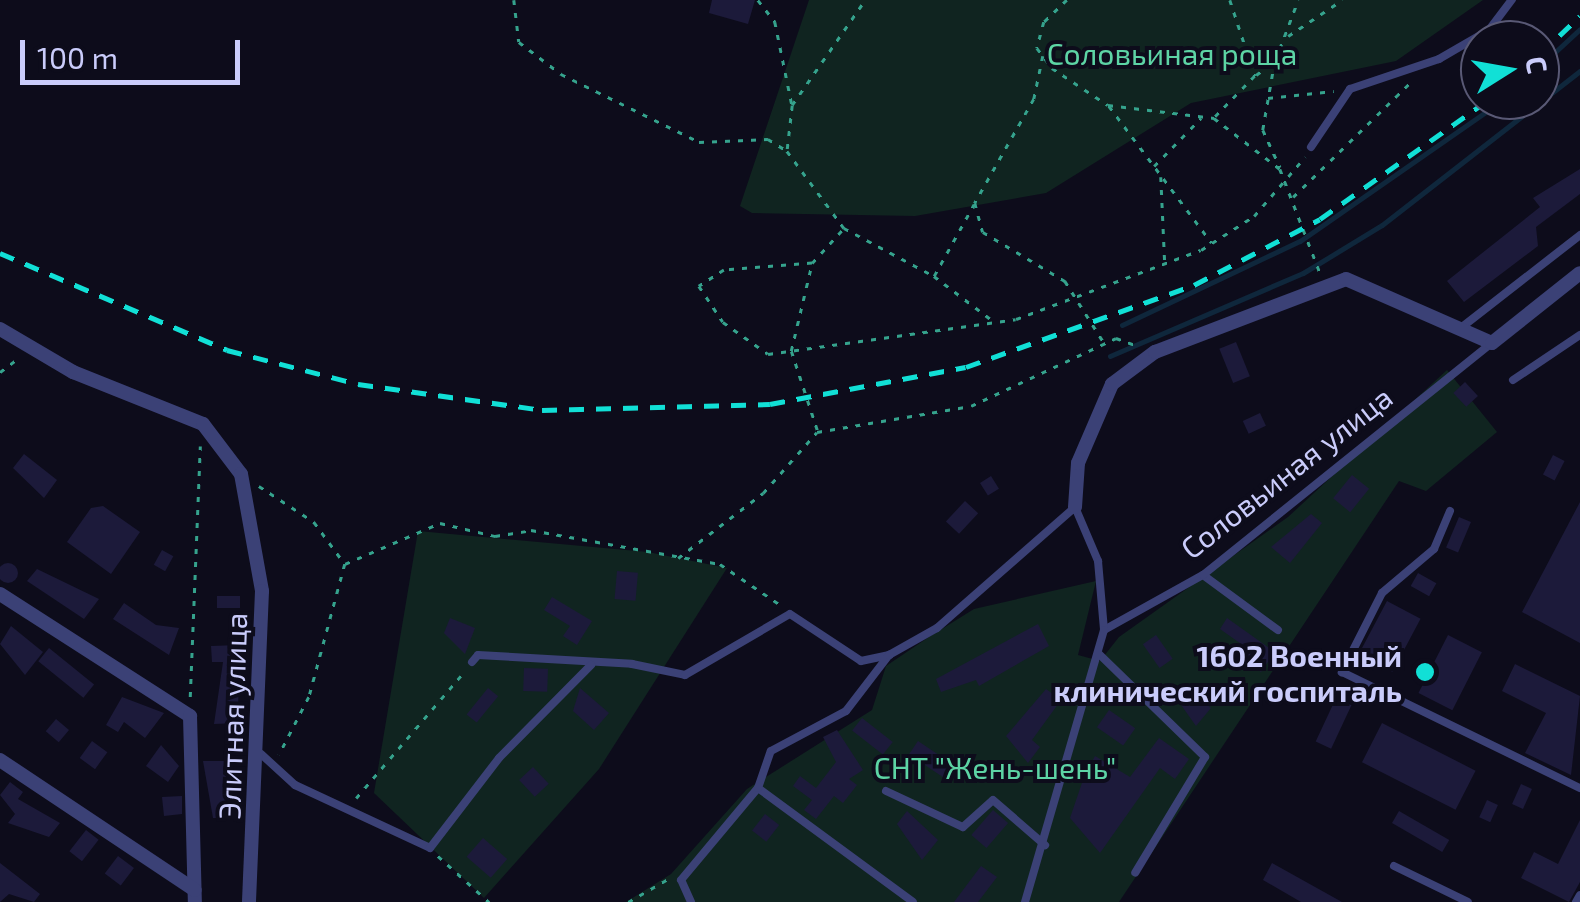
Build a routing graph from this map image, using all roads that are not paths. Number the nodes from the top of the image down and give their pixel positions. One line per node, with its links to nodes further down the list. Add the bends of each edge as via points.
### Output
1 (1512, 0): 2 (lane, via 1488,30 1431,62 1350,89)
2 (1311, 147)
3 (1580, 235): 5 (lane)
4 (1580, 273): 8 (street, Соловьиная улица)
5 (1461, 328): 8 (street); 10 (street, via 1362,281 1324,282 1154,352 1112,384 1078,463)
6 (0, 329): 20 (street, Элитная улица, via 203,424 241,474 256,530)
7 (1580, 336): 9 (lane)
8 (1492, 344): 12 (lane, Соловьиная улица)
9 (1513, 380)
10 (1075, 507): 14 (lane, via 1098,561); 17 (lane, via 937,628)
11 (1450, 511): 23 (lane, via 1434,549 1382,594 1342,672)
12 (1203, 575): 14 (lane, Соловьиная улица); 15 (lane)
13 (0, 594): 29 (street, via 190,716)
14 (1104, 630): 16 (lane)
15 (1278, 630)
16 (1099, 654): 25 (lane); 27 (lane, via 1205,758)
17 (890, 655): 19 (lane, via 861,661 790,614 685,675); 22 (lane, via 846,711 770,751)
18 (472, 662): 19 (lane, via 478,655)
19 (592, 664): 20 (lane, via 500,758 430,848 295,785)
20 (261, 754): 30 (street, Элитная улица)
21 (0, 760): 29 (street)
22 (758, 788): 31 (lane, via 681,880); 32 (lane)
23 (1580, 788)
24 (886, 791): 25 (lane, via 964,827 993,800)
25 (1045, 845): 33 (lane)
26 (1394, 866): 34 (lane)
27 (1135, 873)
28 (1580, 895): 35 (lane)
29 (195, 896)
30 (249, 902)
31 (691, 902)
32 (912, 902)
33 (1025, 902)
34 (1468, 902)
35 (1576, 902)

